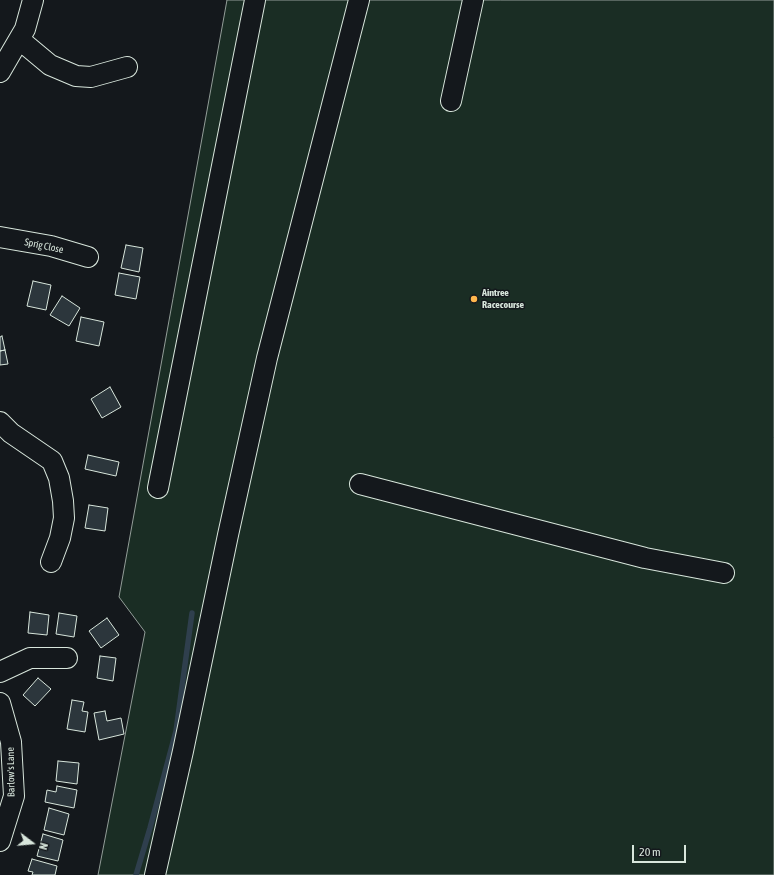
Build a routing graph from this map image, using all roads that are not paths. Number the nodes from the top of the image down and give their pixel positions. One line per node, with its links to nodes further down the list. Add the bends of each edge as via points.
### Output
1 (33, 0): 5 (street)
2 (255, 0): 13 (street)
3 (359, 0): 20 (street, via 267,358 184,751)
4 (473, 0): 8 (street)
5 (20, 40): 6 (street, via 50,65 76,76 91,77); 7 (street)
6 (127, 67)
7 (0, 72)
8 (451, 102)
9 (0, 237): 10 (street, Sprig Close, via 51,246)
10 (88, 257)
11 (0, 422): 14 (street, via 11,433 52,461 60,486 64,518)
12 (360, 484): 15 (street, via 645,558)
13 (158, 488)
14 (51, 562)
15 (724, 574)
16 (67, 658): 17 (street, via 30,658)
17 (0, 672)
18 (0, 703): 19 (street, Barlow's Lane, via 11,742 14,796)
19 (1, 834)
20 (155, 875)

